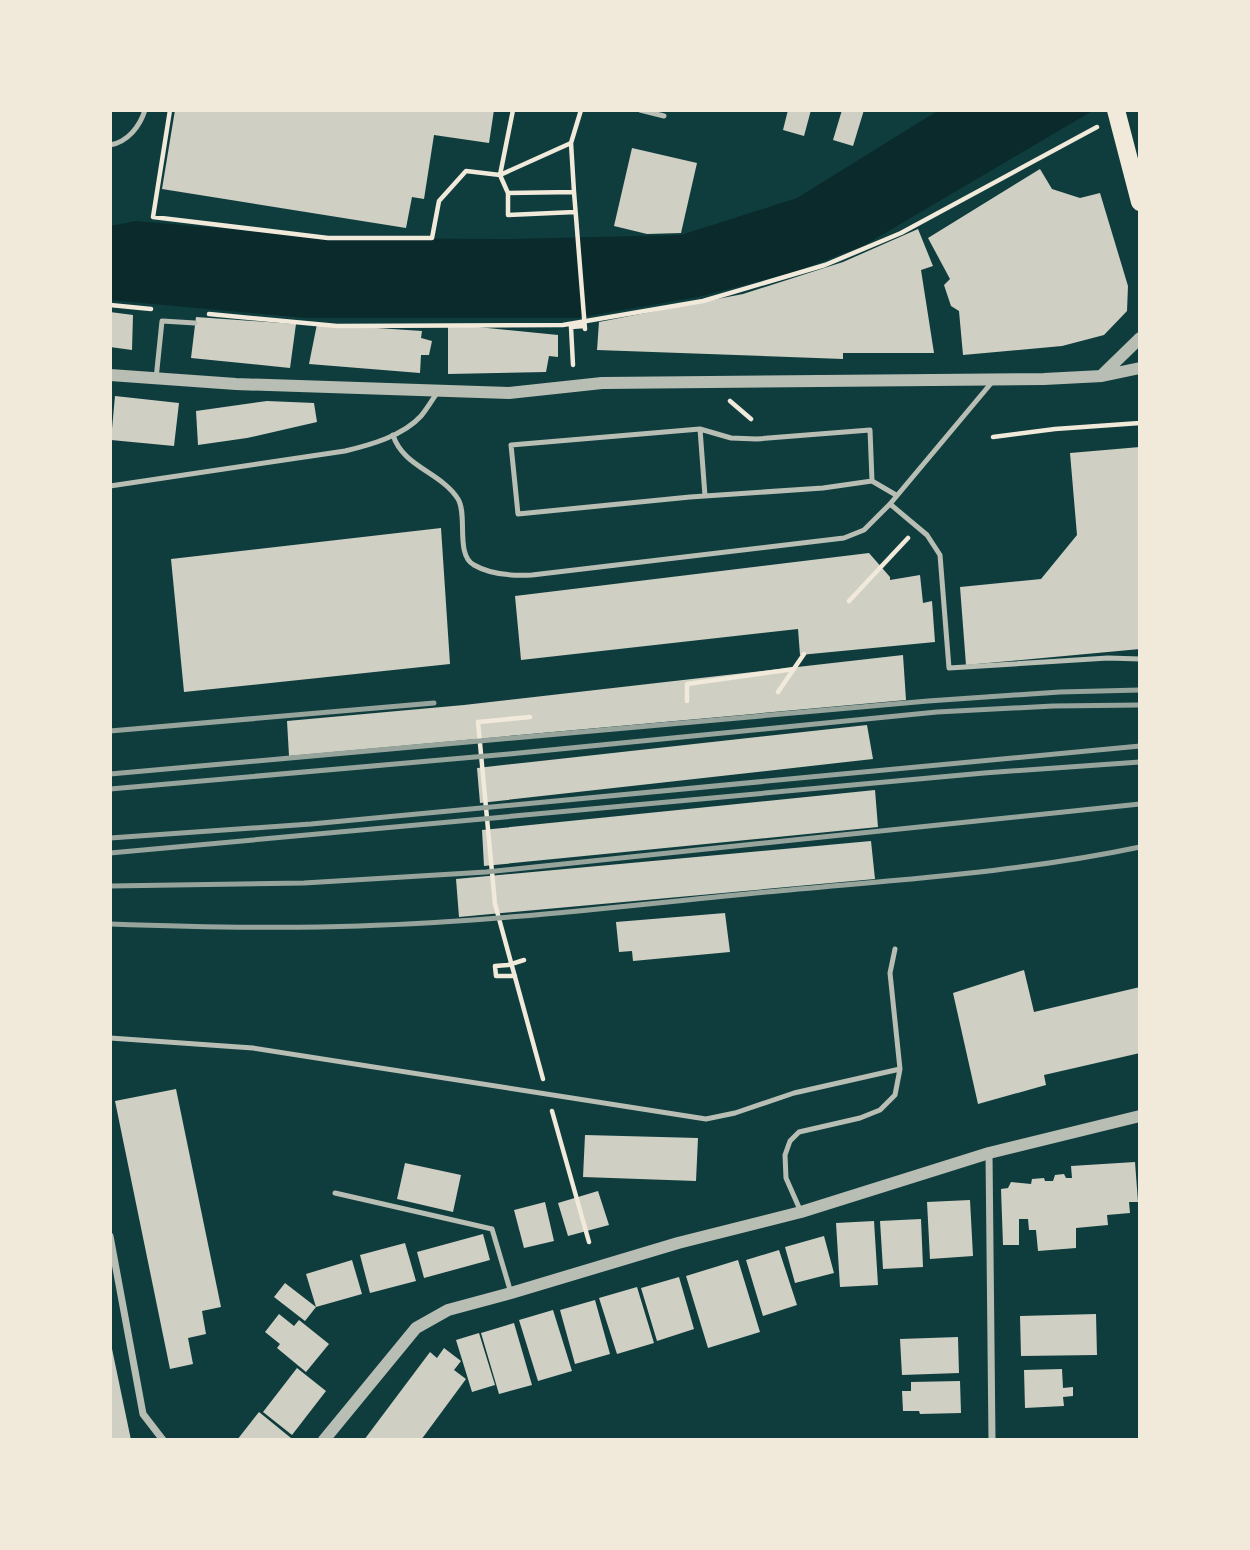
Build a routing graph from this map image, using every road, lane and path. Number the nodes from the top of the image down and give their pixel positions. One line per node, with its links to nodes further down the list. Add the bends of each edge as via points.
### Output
1 (145, 110): 10 (lane, via 141,124)
2 (170, 110): 11 (path, via 153,217 328,238 432,238 439,201 466,171)
3 (513, 110): 11 (path)
4 (581, 110): 9 (path)
5 (640, 110): 6 (lane)
6 (664, 116)
7 (1118, 116): 14 (main road)
8 (1093, 130): 19 (path, via 901,233 825,265 703,301)
9 (571, 143): 11 (path); 12 (path)
10 (110, 145)
11 (500, 175): 13 (path)
12 (574, 192): 13 (path); 15 (path)
13 (508, 193): 15 (path, via 508,215)
14 (1139, 195)
15 (575, 212): 21 (path)
16 (110, 306): 17 (path)
17 (152, 309)
18 (207, 314): 19 (path, via 337,326)
19 (583, 322): 24 (path, via 584,326 570,327)
20 (195, 323): 27 (lane, via 162,321)
21 (585, 329)
22 (1140, 338): 26 (street)
23 (1140, 368): 26 (street)
24 (573, 373)
25 (110, 375): 27 (street)
26 (1102, 376): 28 (street)
27 (156, 379): 29 (street)
28 (993, 381): 29 (street, via 601,383 509,393); 36 (lane)
29 (438, 391): 32 (lane, via 420,418)
30 (1140, 423): 33 (path)
31 (700, 429): 34 (lane, via 731,438 757,439 870,430); 37 (lane); 37 (lane, via 511,445 519,514)
32 (393, 435): 35 (lane, via 345,451); 38 (lane, via 399,450 458,499 471,565 514,576 844,538 864,530)
33 (993, 437)
34 (872, 481): 36 (lane); 37 (lane)
35 (110, 486)
36 (896, 495): 38 (lane)
37 (705, 496)
38 (890, 504): 39 (lane)
39 (918, 527): 40 (path); 42 (lane, via 940,555 949,668)
40 (849, 601)
41 (804, 654): 43 (path)
42 (1140, 659)
43 (794, 668): 44 (path); 45 (path, via 687,684)
44 (778, 692)
45 (687, 701)
46 (530, 717): 49 (path, via 478,722 493,893)
47 (895, 949): 51 (lane, via 890,973)
48 (524, 960): 49 (path, via 495,965 496,976)
49 (515, 975): 52 (path)
50 (110, 1038): 51 (lane, via 253,1048 706,1119)
51 (900, 1069): 57 (lane, via 895,1095 880,1110 799,1132 790,1141 786,1178)
52 (545, 1083)
53 (552, 1110): 59 (path)
54 (1140, 1116): 55 (street)
55 (989, 1153): 57 (street); 63 (street)
56 (335, 1192): 60 (lane, via 492,1229)
57 (801, 1212): 60 (street)
58 (110, 1236): 61 (street, via 143,1414)
59 (589, 1242)
60 (511, 1293): 62 (street, via 448,1310 416,1328)
61 (163, 1440)
62 (324, 1440)
63 (992, 1440)

